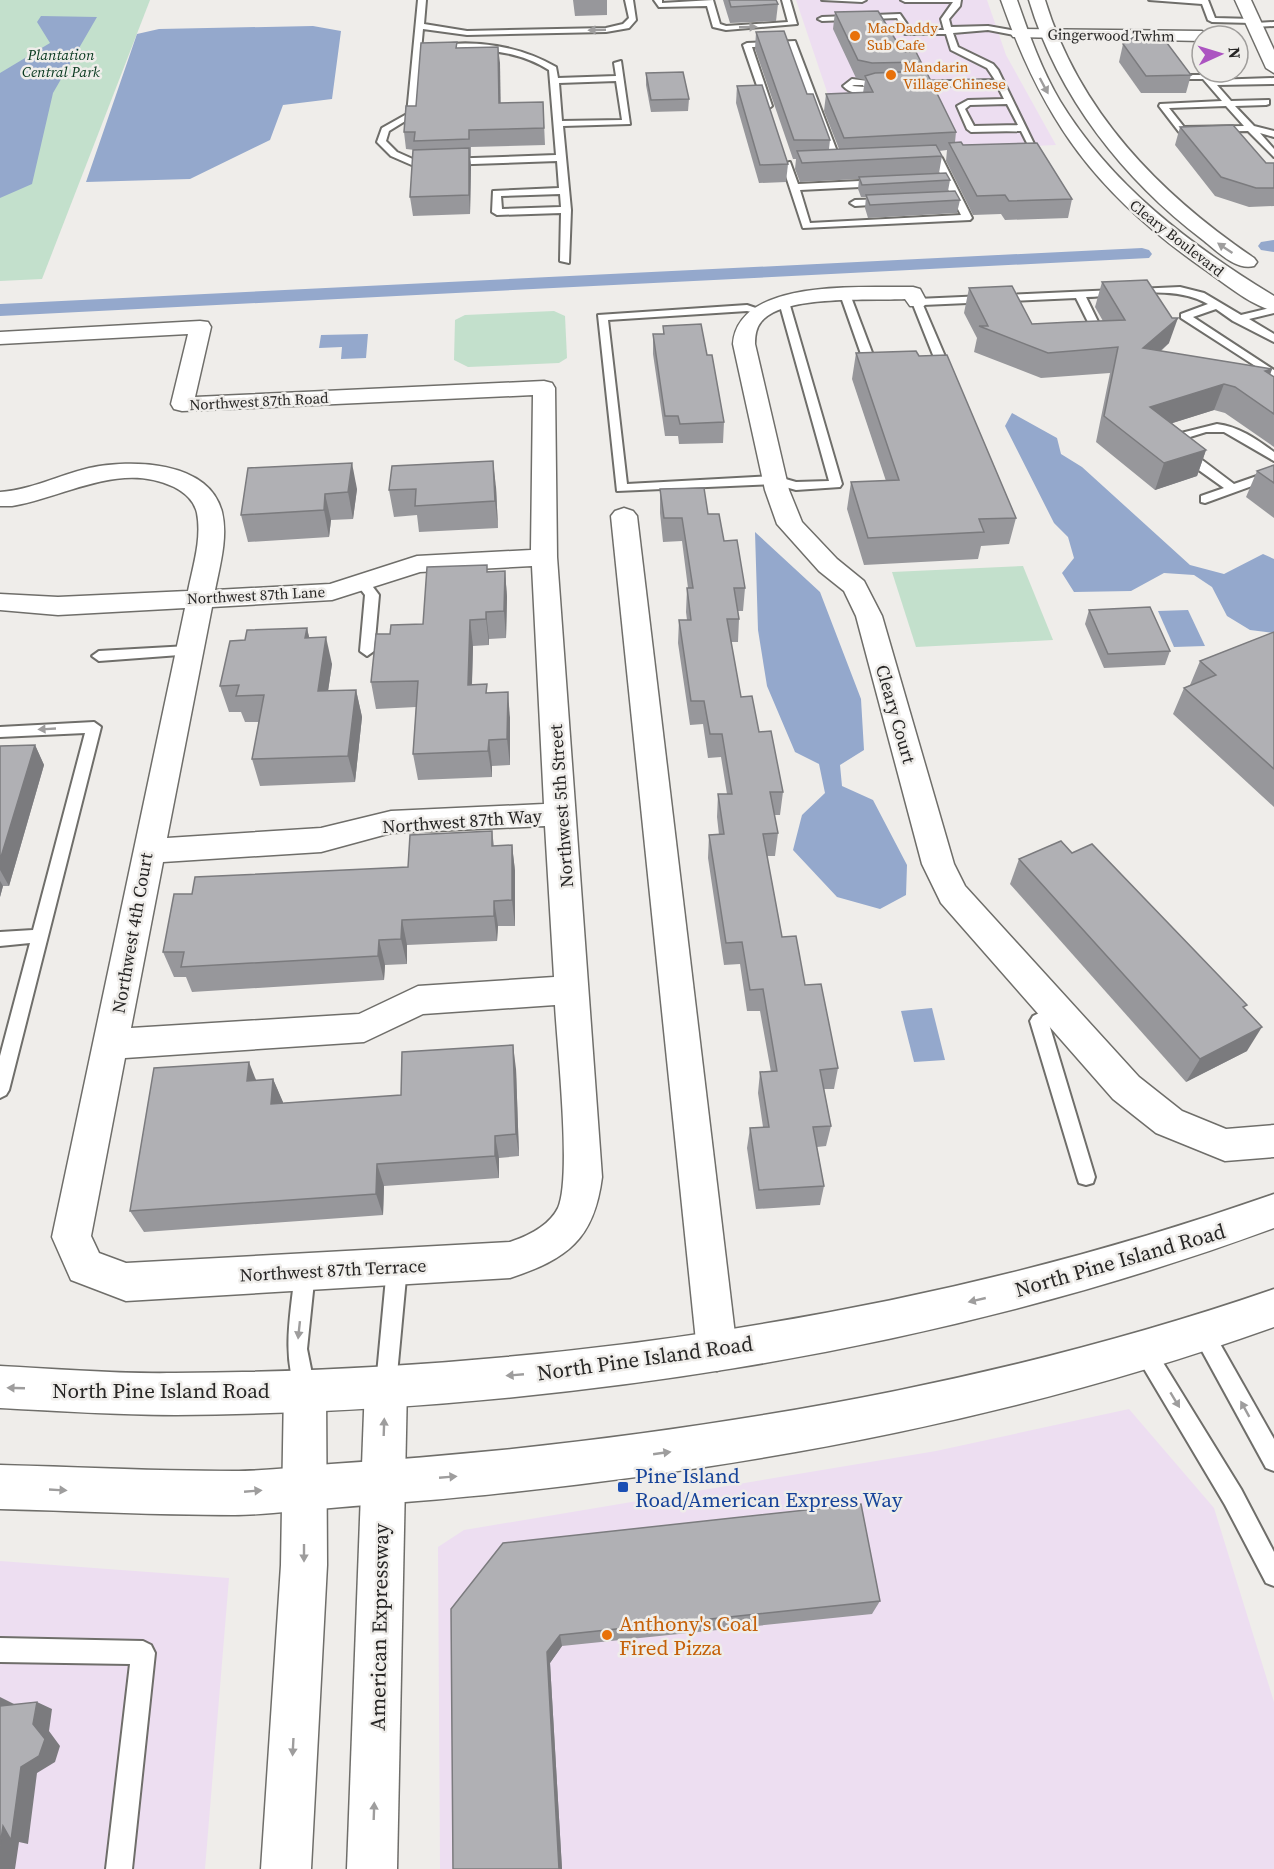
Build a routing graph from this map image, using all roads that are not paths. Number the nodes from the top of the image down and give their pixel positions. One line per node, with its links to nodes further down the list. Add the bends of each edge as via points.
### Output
1 (422, 0): 19 (lane)
2 (786, 0): 12 (lane, one-way to 2, via 720,27 789,26 794,22)
3 (826, 0): 4 (lane)
4 (862, 0)
5 (905, 0): 6 (lane)
6 (956, 0): 22 (lane, via 956,6 945,19)
7 (1009, 0): 23 (street, Cleary Boulevard)
8 (1037, 0): 24 (street, Cleary Boulevard)
9 (1153, 0): 11 (lane)
10 (1243, 0): 20 (street)
11 (1205, 1): 20 (lane, via 1212,20)
12 (710, 2): 14 (lane)
13 (630, 3): 15 (lane); 19 (lane, one-way to 19, via 633,18 626,26 606,30 467,33)
14 (658, 3): 16 (lane)
15 (640, 6)
16 (649, 6)
17 (822, 19): 22 (lane, via 900,16 908,32)
18 (1274, 24): 20 (lane)
19 (420, 26): 28 (lane)
20 (1256, 28): 21 (street); 30 (street)
21 (1250, 31)
22 (950, 33): 23 (lane, via 988,28); 26 (lane); 36 (lane, via 954,48 990,66)
23 (1019, 34): 24 (street, Gingerwood Twhm); 27 (lane); 76 (street, Cleary Boulevard, one-way to 76, via 1044,88 1074,138 1120,193 1192,253)
24 (1049, 34): 25 (street, Gingerwood Twhm); 71 (street, Cleary Boulevard, one-way to 24, via 1180,214 1123,158 1086,106)
25 (1190, 36)
26 (971, 38)
27 (989, 38)
28 (418, 48): 34 (lane, via 511,49 537,57 553,69); 54 (lane, via 411,115 385,130 381,142 394,154 414,164)
29 (618, 63): 33 (lane)
30 (1274, 68)
31 (1183, 77): 32 (lane)
32 (1190, 77)
33 (620, 78): 34 (lane); 46 (lane, via 627,122)
34 (554, 81): 46 (lane)
35 (1274, 81): 37 (lane)
36 (999, 82): 40 (lane); 42 (lane)
37 (1250, 82)
38 (1211, 84): 44 (lane)
39 (880, 85): 41 (lane)
40 (902, 85)
41 (869, 86)
42 (1010, 101): 47 (lane); 47 (lane, via 968,103 960,108 971,129)
43 (1266, 102): 44 (lane)
44 (1226, 104): 48 (lane); 48 (lane, via 1163,106 1182,130)
45 (773, 121): 57 (lane, via 747,45 792,43 831,162)
46 (557, 124): 54 (lane)
47 (1023, 128): 50 (lane, via 1035,150)
48 (1250, 128): 49 (lane); 52 (lane)
49 (1274, 134)
50 (1013, 151)
51 (784, 153): 62 (lane, via 792,164)
52 (1274, 153)
53 (948, 154): 56 (lane)
54 (560, 158): 63 (lane)
55 (926, 158): 56 (lane)
56 (937, 158): 59 (lane)
57 (847, 162)
58 (937, 180): 59 (lane)
59 (948, 180): 64 (lane)
60 (892, 182): 61 (lane)
61 (847, 184): 62 (lane); 67 (lane)
62 (794, 187): 69 (lane, via 806,225)
63 (564, 191): 68 (lane); 68 (lane, via 496,193 498,212)
64 (957, 198): 65 (lane); 69 (lane, via 967,218)
65 (946, 199)
66 (900, 201): 67 (lane)
67 (855, 202): 69 (lane)
68 (566, 210): 70 (lane)
69 (862, 223)
70 (565, 261)
71 (1265, 274)
72 (1080, 295): 74 (lane, via 1018,302); 75 (lane, via 1179,290); 82 (lane, via 1100,336)
73 (846, 297): 74 (street, via 913,293); 77 (street); 84 (lane, via 871,371)
74 (917, 302): 83 (lane, via 944,368)
75 (1216, 305): 79 (lane); 85 (lane, via 1185,316)
76 (1274, 305)
77 (772, 306): 89 (street, Cleary Court, via 744,333 744,344); 89 (lane, via 836,484 796,486); 89 (lane, via 602,317 621,488)
78 (1274, 310): 79 (lane)
79 (1237, 319): 81 (lane)
80 (0, 338): 86 (street, Northwest 87th Road, via 200,327 182,404)
81 (1274, 339)
82 (1084, 341)
83 (923, 369)
84 (882, 370)
85 (1274, 375)
86 (543, 388): 94 (street, Northwest 5th Street)
87 (1274, 457): 90 (lane, via 1218,425 1173,438 1176,448)
88 (1274, 474): 90 (lane)
89 (774, 480): 107 (street, Cleary Court, via 790,524 855,587 869,616 938,864 952,894)
90 (1233, 489): 92 (lane)
91 (0, 499): 96 (street, Northwest 4th Court, via 20,500 91,475 119,471 149,472 175,479 199,492 211,523)
92 (1205, 499)
93 (624, 516): 120 (street)
94 (544, 557): 95 (street, Northwest 87th Lane, via 417,564); 102 (street, Northwest 5th Street)
95 (362, 582): 96 (street, Northwest 87th Lane, via 332,592); 99 (lane, via 372,595)
96 (199, 598): 97 (street, Northwest 87th Lane, via 58,606); 98 (street, Northwest 4th Court)
97 (0, 602)
98 (189, 651): 100 (lane); 103 (street, Northwest 4th Court)
99 (367, 651)
100 (99, 656)
101 (0, 732): 104 (lane, one-way to 101, via 94,727)
102 (562, 814): 103 (street, Northwest 87th Way, via 391,822 321,840); 106 (street, Northwest 5th Street)
103 (147, 850): 108 (street, Northwest 4th Court)
104 (40, 936): 105 (lane); 109 (lane)
105 (0, 939)
106 (572, 990): 108 (street, via 418,1000 364,1028); 113 (street, Northwest 5th Street, via 583,1176 581,1200)
107 (1058, 1011): 110 (street, Cleary Court, via 1126,1088 1168,1122 1225,1145); 111 (lane, via 1039,1022)
108 (111, 1044): 114 (street, Northwest 4th Court, via 72,1237)
109 (0, 1090)
110 (1274, 1140)
111 (1086, 1177)
112 (1274, 1211): 120 (street, North Pine Island Road, one-way to 120, via 1214,1234 1043,1285 901,1318)
113 (571, 1222): 115 (street, Northwest 87th Terrace, via 546,1247 510,1260)
114 (85, 1267): 116 (street, Northwest 87th Terrace, via 126,1282)
115 (396, 1267): 116 (street, Northwest 87th Terrace); 121 (lane)
116 (305, 1272): 123 (lane, one-way to 123, via 297,1349)
117 (1274, 1308): 118 (street)
118 (1203, 1333): 119 (street); 124 (lane, one-way to 118)
119 (1144, 1350): 125 (street, one-way to 119, via 601,1461 753,1440 901,1412); 128 (lane, one-way to 128, via 1233,1497)
120 (717, 1351): 121 (street, North Pine Island Road, one-way to 121, via 615,1366)
121 (386, 1385): 123 (street, North Pine Island Road); 125 (street, American Expressway, one-way to 121)
122 (0, 1387): 123 (street, North Pine Island Road, one-way to 122, via 172,1394)
123 (305, 1389): 127 (street)
124 (1274, 1460)
125 (382, 1483): 127 (street); 132 (street, American Expressway, one-way to 125)
126 (0, 1487): 127 (street, one-way to 127, via 237,1493)
127 (304, 1487): 131 (street, one-way to 131, via 304,1564)
128 (1274, 1575)
129 (0, 1650): 130 (lane, via 143,1653)
130 (119, 1869)
131 (286, 1869)
132 (372, 1869)

